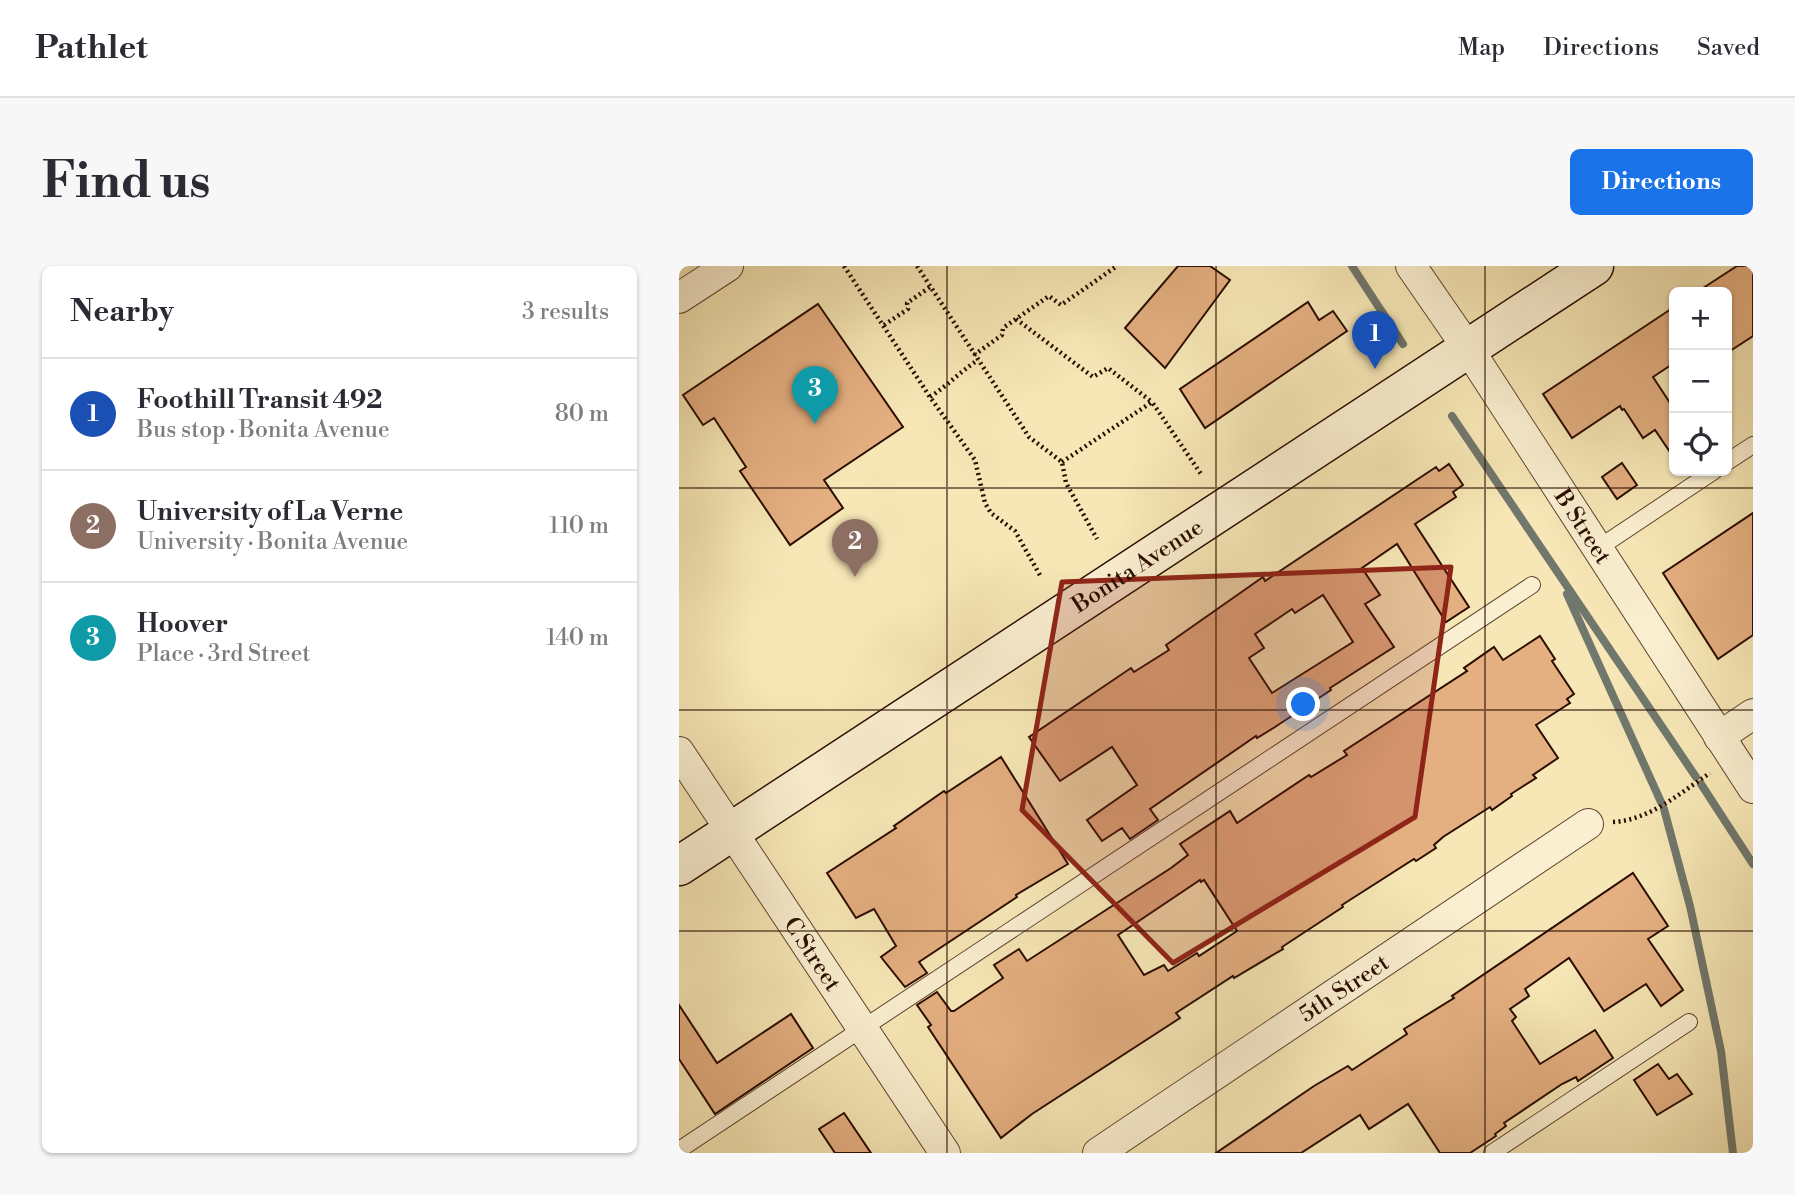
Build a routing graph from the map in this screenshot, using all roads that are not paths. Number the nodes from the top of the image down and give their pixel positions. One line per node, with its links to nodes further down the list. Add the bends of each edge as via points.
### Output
1 (729, 266): 4 (street)
2 (1411, 266): 5 (street, B Street)
3 (1594, 266): 5 (main road, Bonita Avenue)
4 (679, 298)
5 (1469, 350): 9 (street, B Street); 16 (main road, Bonita Avenue)
6 (1753, 445): 7 (lane)
7 (1732, 459)
8 (1706, 476): 9 (lane)
9 (1597, 549): 12 (street, B Street)
10 (1532, 585): 19 (lane)
11 (1753, 714): 12 (street)
12 (1719, 737): 14 (street, B Street)
13 (679, 752): 16 (street, C Street)
14 (1753, 788)
15 (1588, 824): 22 (street, 5th Street)
16 (732, 831): 17 (main road, Bonita Avenue); 19 (street, C Street)
17 (679, 866)
18 (1689, 1021): 23 (lane)
19 (862, 1028): 20 (lane); 21 (street, C Street)
20 (679, 1150)
21 (945, 1153)
22 (1098, 1153)
23 (1492, 1153)

